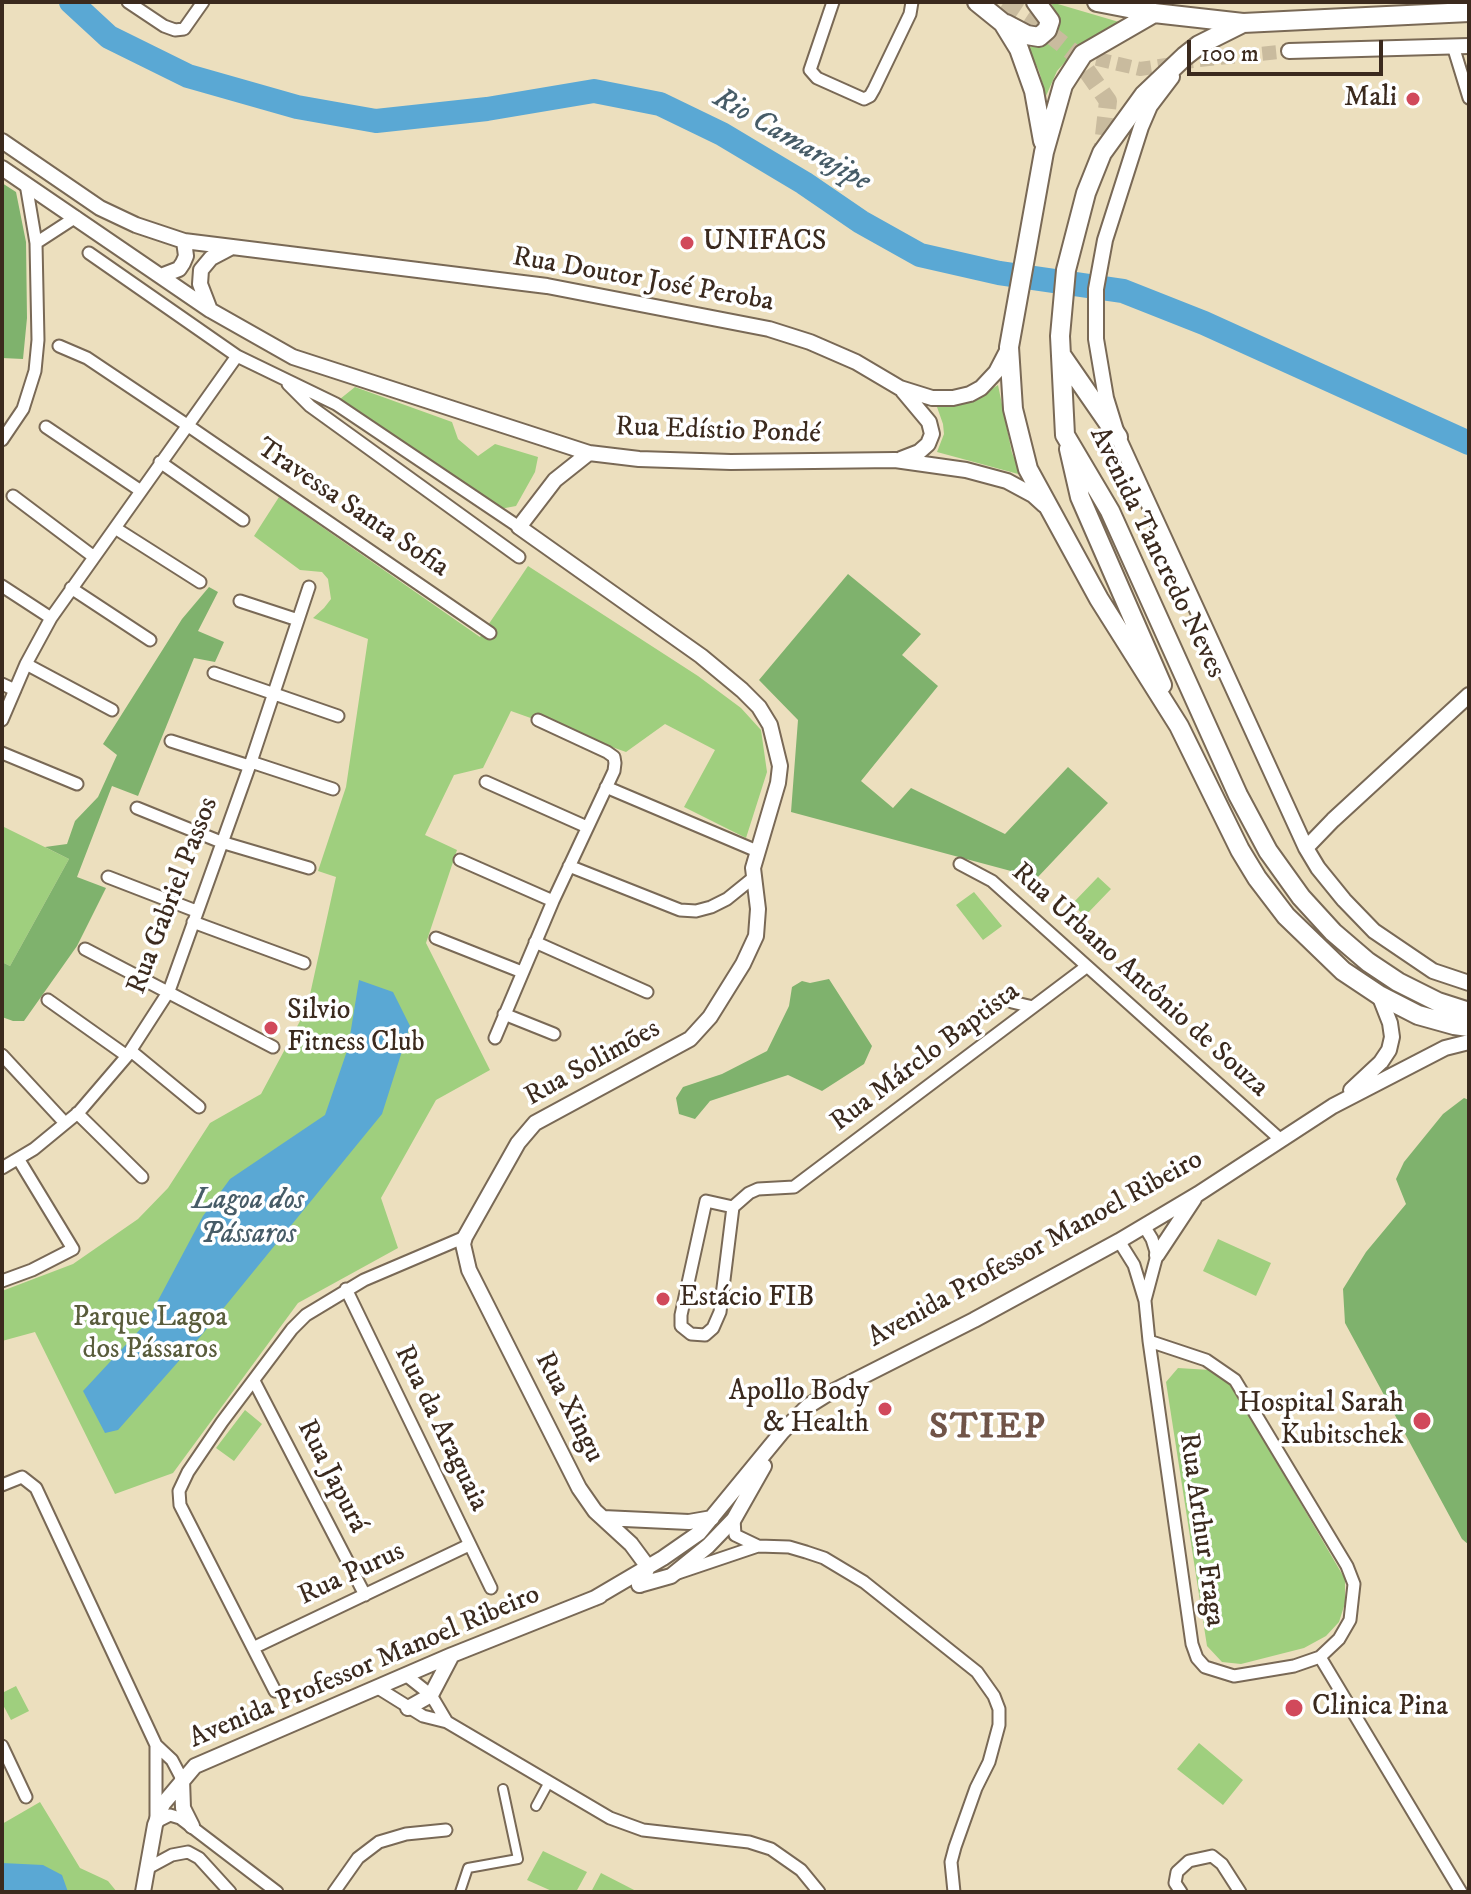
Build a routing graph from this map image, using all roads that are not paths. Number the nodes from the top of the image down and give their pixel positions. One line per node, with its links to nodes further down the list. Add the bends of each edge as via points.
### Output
1 (128, 2): 2 (street, via 175,30 184,29)
2 (203, 2)
3 (833, 2): 4 (street, via 810,70 864,99 874,89)
4 (912, 2)
5 (977, 2): 10 (main road)
6 (1036, 2): 10 (main road, via 1050,21 1039,37)
7 (1097, 2): 9 (main road)
8 (1469, 12): 11 (main road, Avenida Tancredo Neves)
9 (1154, 13): 11 (main road); 18 (main road, Avenida Tancredo Neves, via 1083,54 1063,85)
10 (1003, 23): 18 (main road, via 1034,91)
11 (1243, 23): 12 (main road, Avenida Tancredo Neves)
12 (1199, 45): 29 (main road, Avenida Tancredo Neves, via 1144,95 1102,153 1066,270); 37 (street, Avenida Tancredo Neves, via 1150,106 1105,240 1096,289 1096,339)
13 (1453, 46): 14 (street); 15 (street); 16 (street)
14 (1469, 46)
15 (1289, 51)
16 (1469, 98)
17 (2, 141): 22 (street, Rua Doutor José Peroba, via 100,208)
18 (1044, 152): 28 (main road, Avenida Tancredo Neves)
19 (2, 168): 20 (street, Rua Edístio Pondé)
20 (26, 184): 21 (street, Rua Edístio Pondé); 23 (street)
21 (76, 217): 23 (street); 26 (street, Rua Edístio Pondé)
22 (184, 241): 24 (street, Rua Doutor José Peroba); 26 (street, via 183,263)
23 (36, 243): 38 (street, via 34,376 23,409)
24 (230, 248): 27 (street, via 201,270 200,284); 33 (street, Rua Doutor José Peroba, via 547,286 769,329 844,357)
25 (89, 253): 31 (street)
26 (161, 276): 27 (street, Rua Edístio Pondé)
27 (210, 310): 39 (street, Rua Edístio Pondé, via 293,357)
28 (1010, 341): 33 (street, Rua Doutor José Peroba, via 996,372 970,394 932,398); 46 (main road, Avenida Tancredo Neves, via 1013,409 1028,469)
29 (1060, 345): 36 (main road, Avenida Tancredo Neves); 37 (main road)
30 (59, 346): 34 (street, Travessa Santa Sofia, via 87,358)
31 (237, 356): 32 (street); 34 (street)
32 (282, 378): 48 (street, via 336,404); 51 (street, via 310,406)
33 (900, 388): 41 (street, via 929,422 932,434 919,452)
34 (187, 425): 42 (street); 59 (street, Travessa Santa Sofia)
35 (46, 427): 44 (street)
36 (1065, 435): 71 (main road, via 1080,497); 105 (main road, Avenida Tancredo Neves, via 1110,511 1238,795 1284,874 1333,932 1368,962 1438,1002)
37 (1118, 437): 82 (street, Avenida Tancredo Neves)
38 (2, 440)
39 (552, 441): 40 (street, Rua Edístio Pondé); 43 (street, via 560,462)
40 (589, 453): 41 (street, Rua Edístio Pondé, via 731,462); 43 (street)
41 (895, 460): 46 (street, Rua Edístio Pondé, via 1007,481)
42 (160, 462): 44 (street); 47 (street)
43 (555, 480): 48 (street)
44 (141, 491): 49 (street)
45 (13, 496): 50 (street)
46 (1049, 509): 71 (main road, Avenida Tancredo Neves)
47 (243, 520)
48 (519, 527): 83 (street, Rua Solimões, via 701,656 759,707 770,725 780,766)
49 (115, 528): 50 (street); 52 (street)
50 (94, 557): 55 (street)
51 (519, 557)
52 (200, 582)
53 (2, 586): 57 (street)
54 (309, 587): 58 (street, Rua Gabriel Passos)
55 (71, 588): 57 (street); 60 (street)
56 (240, 601): 58 (street)
57 (51, 618): 61 (street)
58 (298, 620): 65 (street, Rua Gabriel Passos)
59 (490, 633)
60 (150, 640)
61 (26, 664): 64 (street); 67 (street)
62 (214, 673): 65 (street)
63 (2, 684): 64 (street)
64 (15, 690): 69 (street)
65 (273, 693): 68 (street); 74 (street, Rua Gabriel Passos)
66 (1469, 695): 82 (street)
67 (112, 710)
68 (338, 716)
69 (2, 720)
70 (538, 720): 77 (street, via 614,757)
71 (1179, 726): 101 (main road, Avenida Tancredo Neves, via 1257,878 1314,945)
72 (171, 741): 74 (street)
73 (2, 753): 76 (street)
74 (250, 764): 78 (street); 81 (street, Rua Gabriel Passos)
75 (486, 782): 80 (street)
76 (77, 784)
77 (606, 787): 80 (street); 83 (street)
78 (333, 789)
79 (137, 808): 81 (street)
80 (587, 827): 86 (street)
81 (221, 842): 87 (street); 91 (street, Rua Gabriel Passos)
82 (1306, 848): 98 (street, Avenida Tancredo Neves, via 1374,931 1433,971)
83 (757, 851): 89 (street, Rua Solimões)
84 (460, 860): 90 (street)
85 (960, 864): 96 (street, Rua Urbano Antônio de Souza, via 992,881)
86 (569, 866): 89 (street, via 680,910 711,907); 90 (street)
87 (309, 868)
88 (108, 877): 91 (street)
89 (753, 878): 125 (street, Rua Solimões, via 756,936 701,1029 674,1049 535,1123 518,1143)
90 (553, 901): 93 (street)
91 (195, 916): 95 (street); 99 (street, Rua Gabriel Passos)
92 (436, 938): 97 (street)
93 (535, 942): 97 (street); 100 (street)
94 (85, 949): 99 (street)
95 (304, 963)
96 (1086, 967): 104 (street, Rua Márclo Baptista); 118 (street, Rua Urbano Antônio de Souza)
97 (522, 972): 106 (street)
98 (1469, 983)
99 (169, 991): 111 (street); 112 (street, Rua Gabriel Passos)
100 (647, 992)
101 (1379, 995): 107 (main road, Avenida Tancredo Neves, via 1418,1015); 114 (street, Avenida Professor Manoel Ribeiro, via 1390,1023 1389,1050)
102 (48, 1000): 112 (street)
103 (1012, 1002): 104 (street)
104 (1033, 1007): 123 (street, Rua Márclo Baptista, via 794,1187 758,1189)
105 (1469, 1012)
106 (504, 1014): 108 (street); 109 (street)
107 (1469, 1027)
108 (554, 1034)
109 (495, 1038)
110 (1469, 1042): 114 (street, Avenida Professor Manoel Ribeiro, via 1445,1048)
111 (273, 1047)
112 (129, 1053): 115 (street); 116 (street, Rua Gabriel Passos)
113 (2, 1055): 117 (street)
114 (1333, 1106): 118 (street, Avenida Professor Manoel Ribeiro)
115 (199, 1107)
116 (77, 1113): 117 (street, Rua Gabriel Passos); 121 (street)
117 (65, 1123): 119 (street, Rua Gabriel Passos)
118 (1281, 1140): 122 (street, Avenida Professor Manoel Ribeiro)
119 (19, 1160): 120 (street, Rua Gabriel Passos); 128 (street, via 73,1249)
120 (2, 1168)
121 (142, 1177)
122 (1198, 1194): 124 (street, Avenida Professor Manoel Ribeiro); 127 (street)
123 (733, 1207): 123 (street, via 720,1312 705,1335 691,1334 681,1326 681,1315 706,1201)
124 (1144, 1226): 126 (street, Avenida Professor Manoel Ribeiro); 127 (street)
125 (465, 1237): 129 (street); 135 (street, Rua Xingu, via 469,1270 579,1488)
126 (1119, 1241): 130 (street, Rua Arthur Fraga, via 1134,1265); 133 (street, Avenida Professor Manoel Ribeiro, via 824,1396 795,1418)
127 (1157, 1255): 130 (street, Rua Arthur Fraga)
128 (2, 1281)
129 (346, 1289): 132 (street, via 299,1322); 138 (street, Rua da Araguaia)
130 (1145, 1301): 131 (street, Rua Arthur Fraga)
131 (1149, 1341): 148 (street, via 1206,1360 1235,1380 1347,1566 1354,1584 1350,1620); 148 (street, Rua Arthur Fraga, via 1197,1658 1205,1667 1234,1676)
132 (254, 1381): 144 (street, Rua Japurá); 146 (street, via 188,1472 178,1497)
133 (772, 1447): 136 (street, Avenida Professor Manoel Ribeiro); 137 (street, Avenida Professor Manoel Ribeiro)
134 (2, 1485): 155 (street, via 22,1477 36,1488)
135 (603, 1518): 136 (street); 140 (street, Rua Xingu)
136 (712, 1518): 140 (street, Avenida Professor Manoel Ribeiro, via 685,1545)
137 (734, 1519): 139 (street, via 735,1535); 141 (street, Avenida Professor Manoel Ribeiro)
138 (469, 1545): 143 (street, Rua da Araguaia); 144 (street, Rua Purus)
139 (758, 1546): 141 (street); 173 (street, via 789,1547 841,1567 961,1657 987,1683 999,1709 996,1743 955,1847)
140 (648, 1567): 142 (street); 145 (street, Avenida Professor Manoel Ribeiro)
141 (671, 1576): 142 (street, Avenida Professor Manoel Ribeiro)
142 (640, 1585): 145 (street, Avenida Professor Manoel Ribeiro)
143 (491, 1588)
144 (365, 1595): 146 (street, Rua Purus)
145 (595, 1598): 147 (street, Avenida Professor Manoel Ribeiro)
146 (255, 1647): 151 (street)
147 (452, 1655): 149 (street, Avenida Professor Manoel Ribeiro); 152 (street)
148 (1320, 1657): 175 (street)
149 (407, 1676): 150 (street, Avenida Professor Manoel Ribeiro); 152 (street)
150 (378, 1688): 153 (street); 157 (street, Avenida Professor Manoel Ribeiro, via 206,1760)
151 (275, 1691)
152 (431, 1695): 153 (street); 154 (street)
153 (408, 1708): 154 (street)
154 (447, 1722): 158 (street)
155 (156, 1745): 157 (street); 162 (street)
156 (2, 1746): 160 (street)
157 (182, 1779): 162 (street, Avenida Professor Manoel Ribeiro); 163 (street, via 183,1808)
158 (549, 1782): 161 (street); 172 (street, via 635,1828 771,1849 801,1870)
159 (503, 1789): 171 (street, via 518,1859 468,1868)
160 (26, 1797)
161 (536, 1806)
162 (156, 1822): 163 (street, via 170,1815); 165 (street, Avenida Professor Manoel Ribeiro)
163 (192, 1826): 169 (street)
164 (446, 1830): 170 (street, via 379,1842 358,1858)
165 (148, 1868): 167 (street, Avenida Professor Manoel Ribeiro); 168 (street, via 188,1852)
166 (1178, 1887): 174 (street, via 1177,1872 1189,1861 1212,1856)
167 (143, 1892)
168 (230, 1892)
169 (277, 1892)
170 (334, 1892)
171 (460, 1892)
172 (819, 1892)
173 (954, 1892)
174 (1240, 1892)
175 (1461, 1892)

